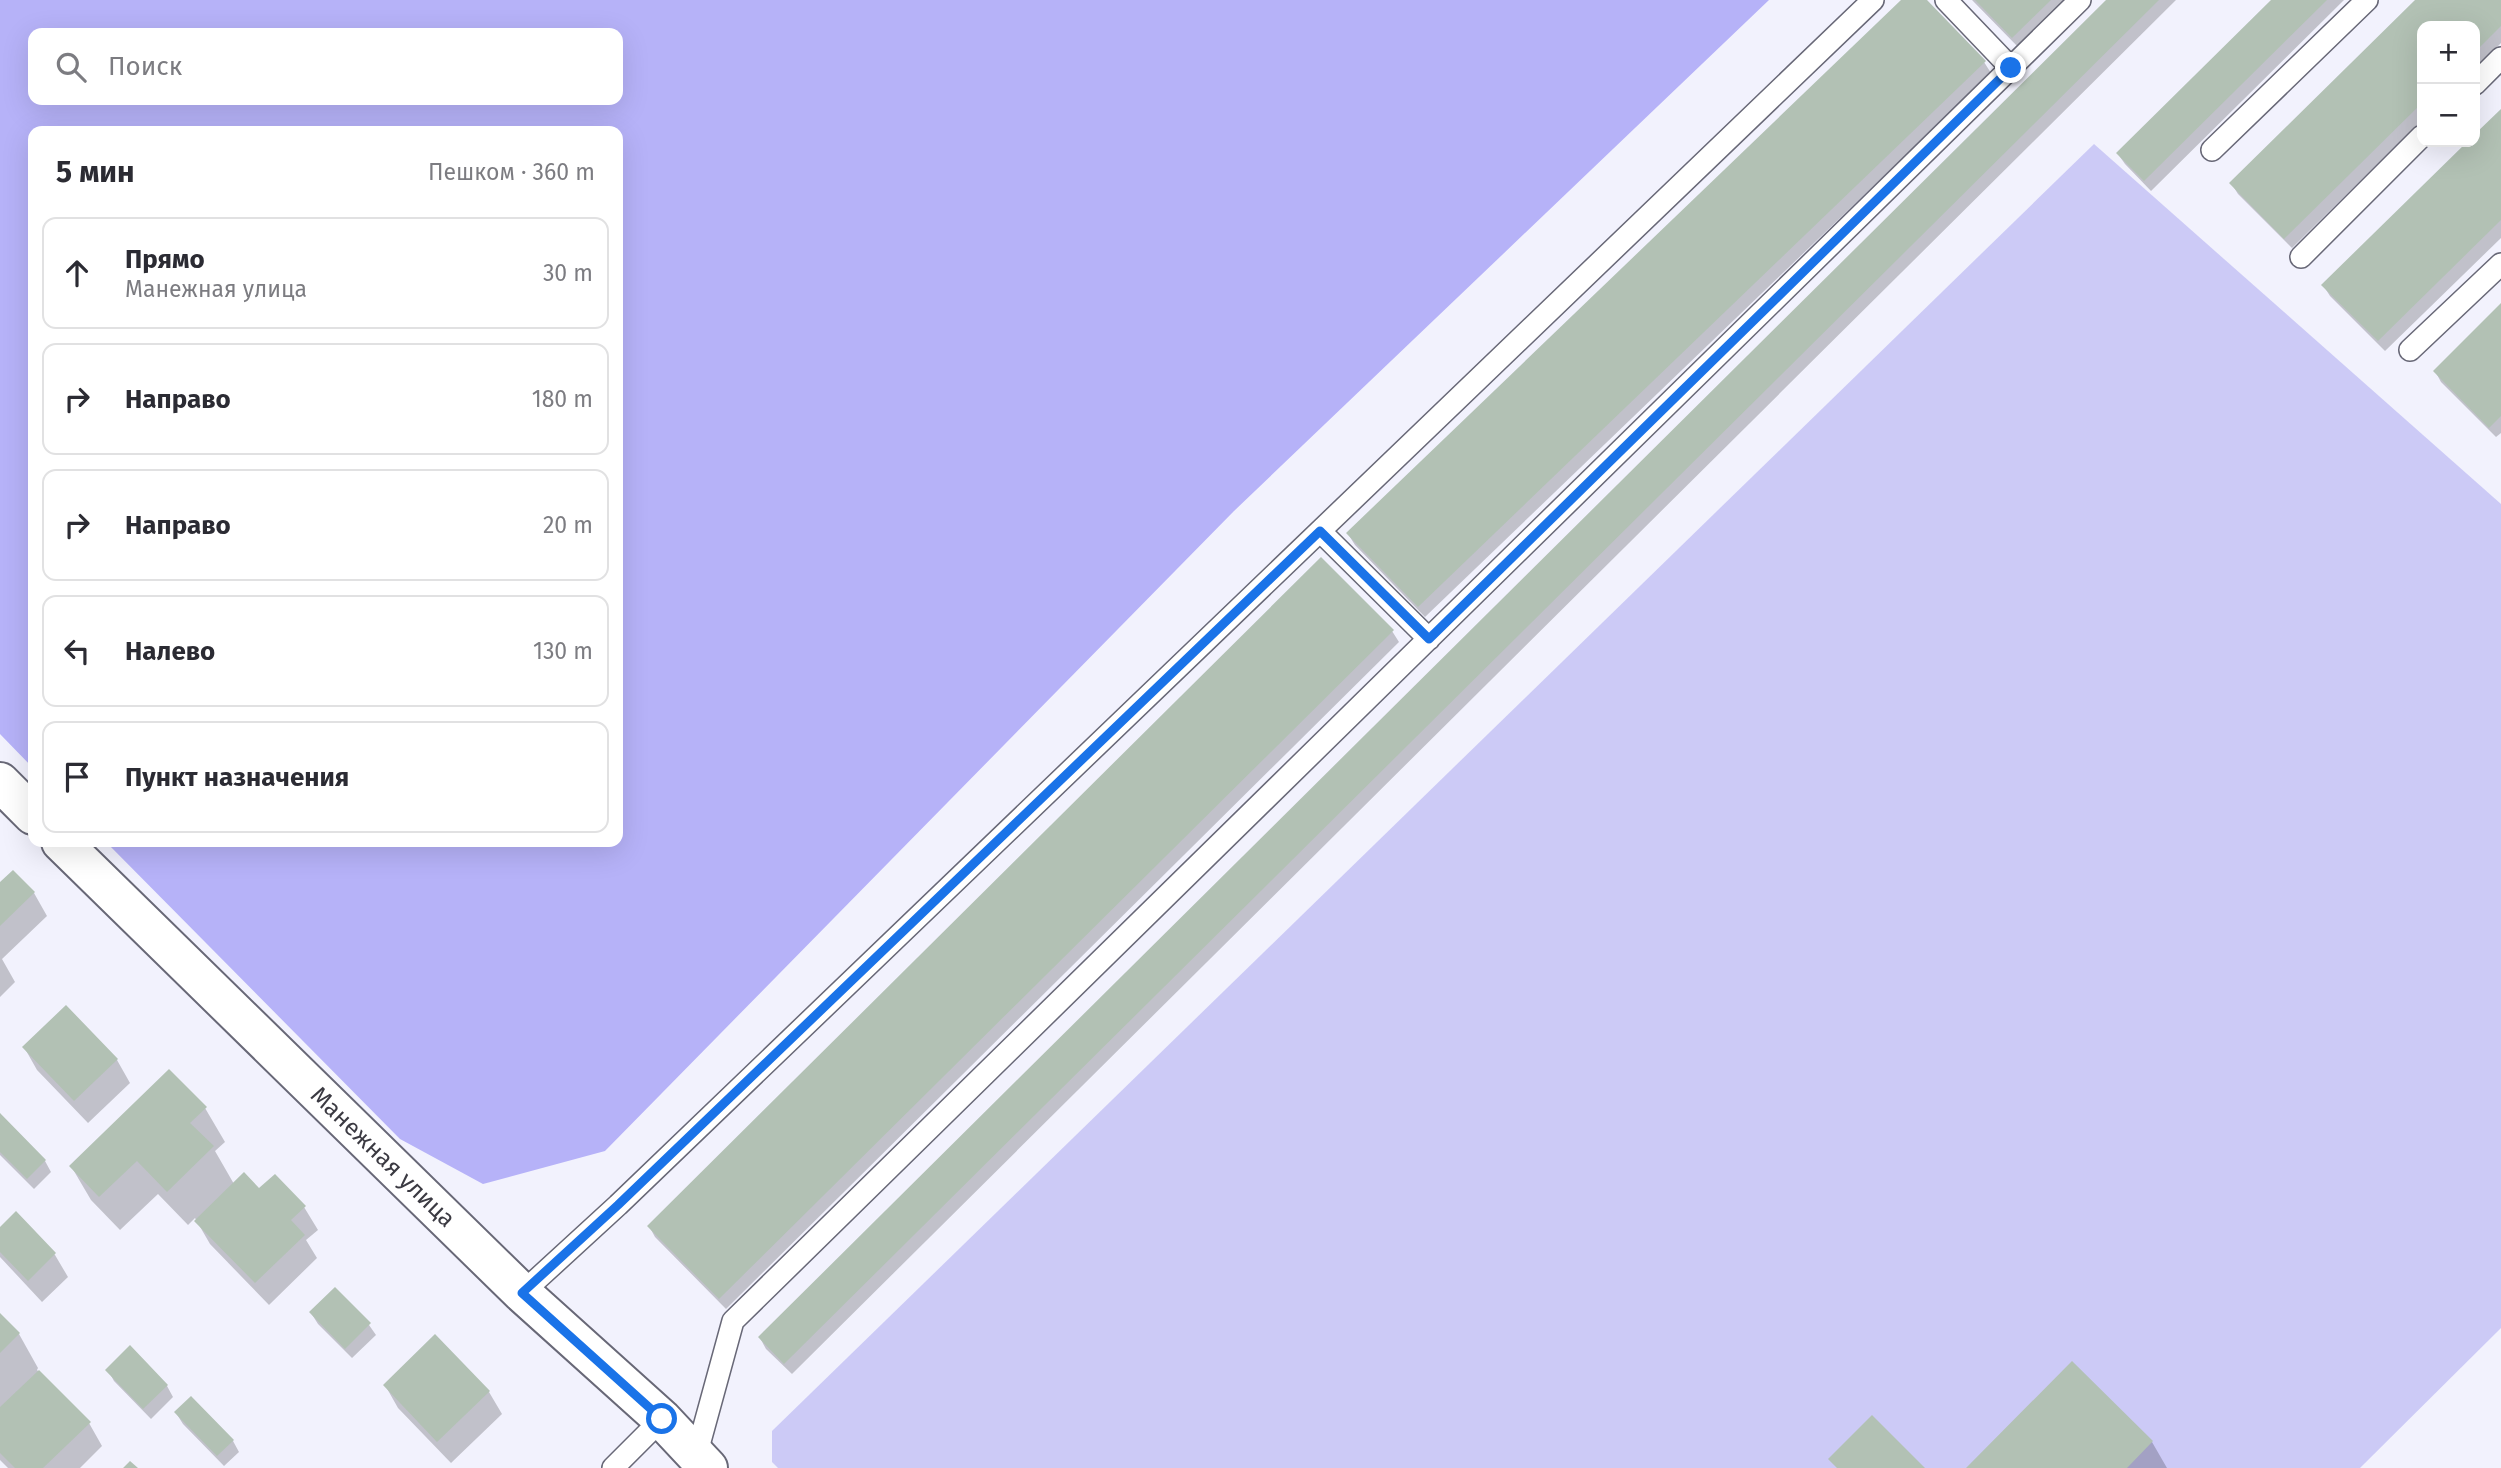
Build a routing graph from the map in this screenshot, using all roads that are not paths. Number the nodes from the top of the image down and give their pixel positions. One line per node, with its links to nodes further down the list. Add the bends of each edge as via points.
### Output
1 (1873, 0): 13 (lane)
2 (1946, 0): 6 (lane)
3 (2080, 0): 6 (lane)
4 (2367, 0): 9 (lane)
5 (2501, 58): 7 (lane)
6 (2011, 68): 14 (lane)
7 (2480, 79)
8 (2417, 141): 10 (lane)
9 (2212, 150)
10 (2301, 257)
11 (2501, 264): 12 (lane)
12 (2410, 350)
13 (1320, 531): 14 (lane); 18 (lane)
14 (1429, 639): 20 (lane, via 733,1321)
15 (0, 782): 16 (street)
16 (28, 810)
17 (66, 847): 18 (street, Манежная улица)
18 (522, 1293): 19 (street, Манежная улица)
19 (662, 1419): 20 (street, Манежная улица); 21 (lane)
20 (702, 1462)
21 (613, 1468)

